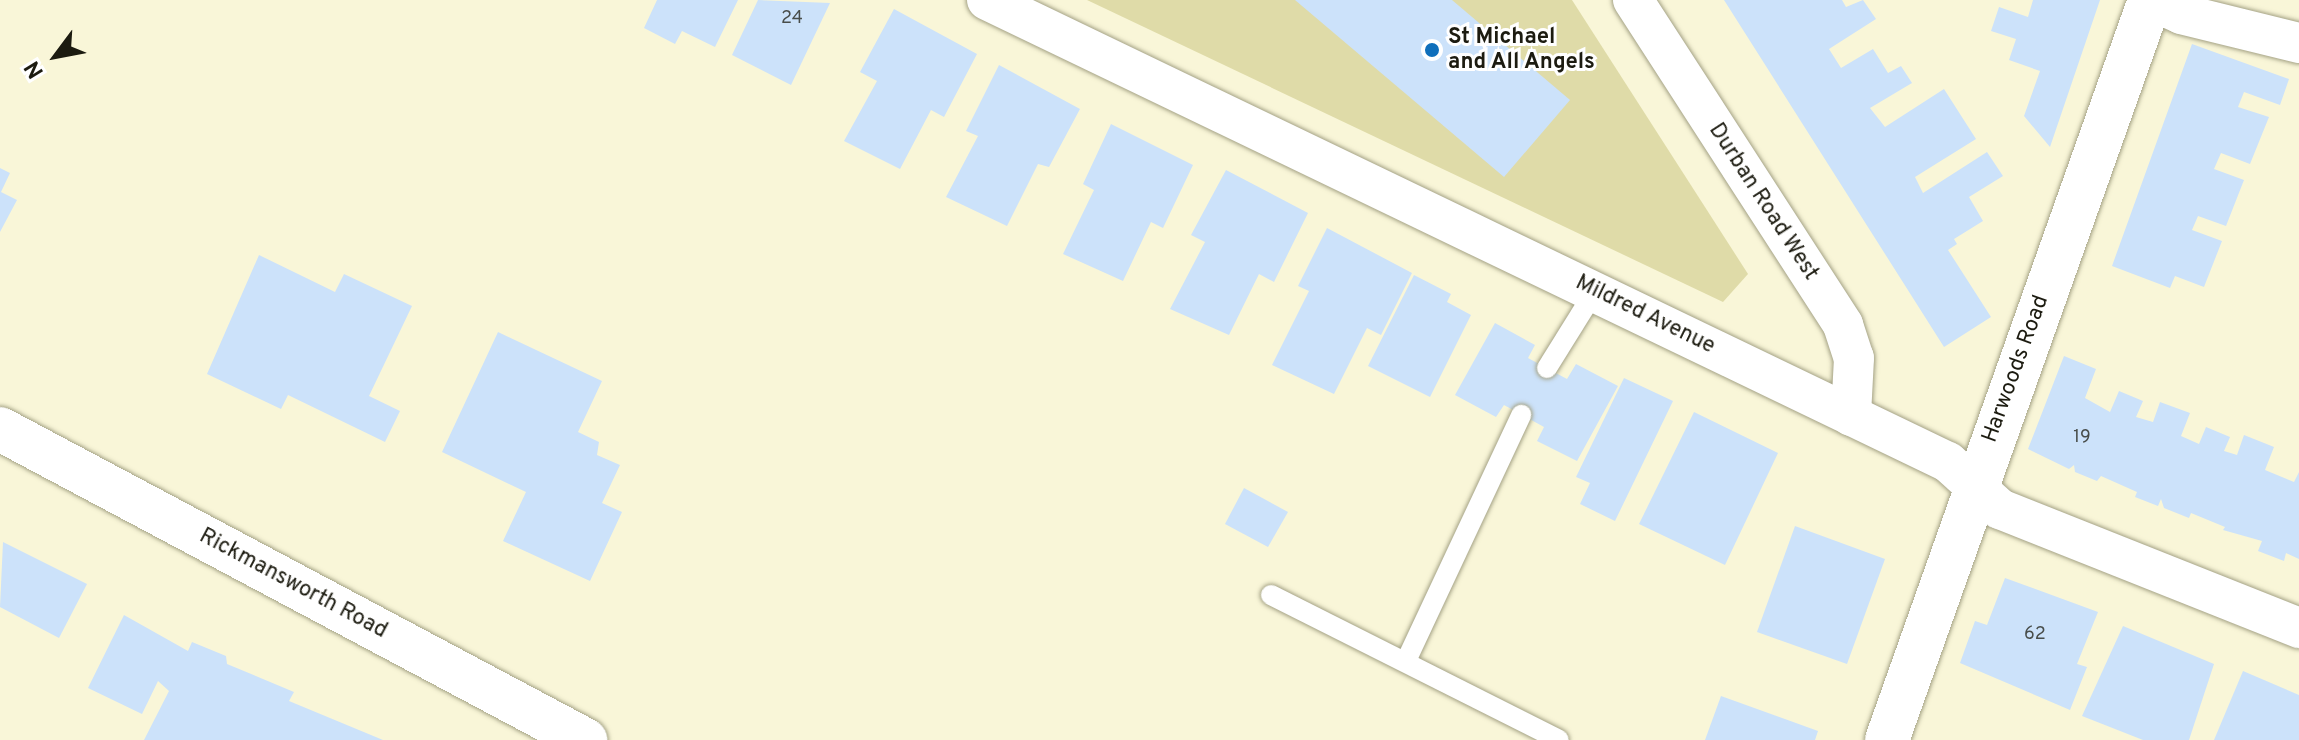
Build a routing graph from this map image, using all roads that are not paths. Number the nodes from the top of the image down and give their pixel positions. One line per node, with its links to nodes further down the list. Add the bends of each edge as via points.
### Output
1 (987, 0): 5 (street, Mildred Avenue)
2 (1633, 0): 8 (street, Durban Road West, via 1843,325 1854,358)
3 (2150, 0): 4 (street, via 2181,14); 10 (street, Harwoods Road)
4 (2299, 43)
5 (1595, 291): 6 (lane); 8 (street, Mildred Avenue)
6 (1547, 368)
7 (1521, 415): 13 (lane)
8 (1851, 416): 10 (street, Mildred Avenue, via 1948,462)
9 (0, 429): 14 (street, Rickmansworth Road)
10 (1974, 485): 12 (street, Mildred Avenue, via 2000,509); 16 (street, Harwoods Road)
11 (1271, 595): 13 (lane)
12 (2299, 628)
13 (1406, 661): 15 (lane)
14 (585, 740)
15 (1559, 740)
16 (1887, 740)

